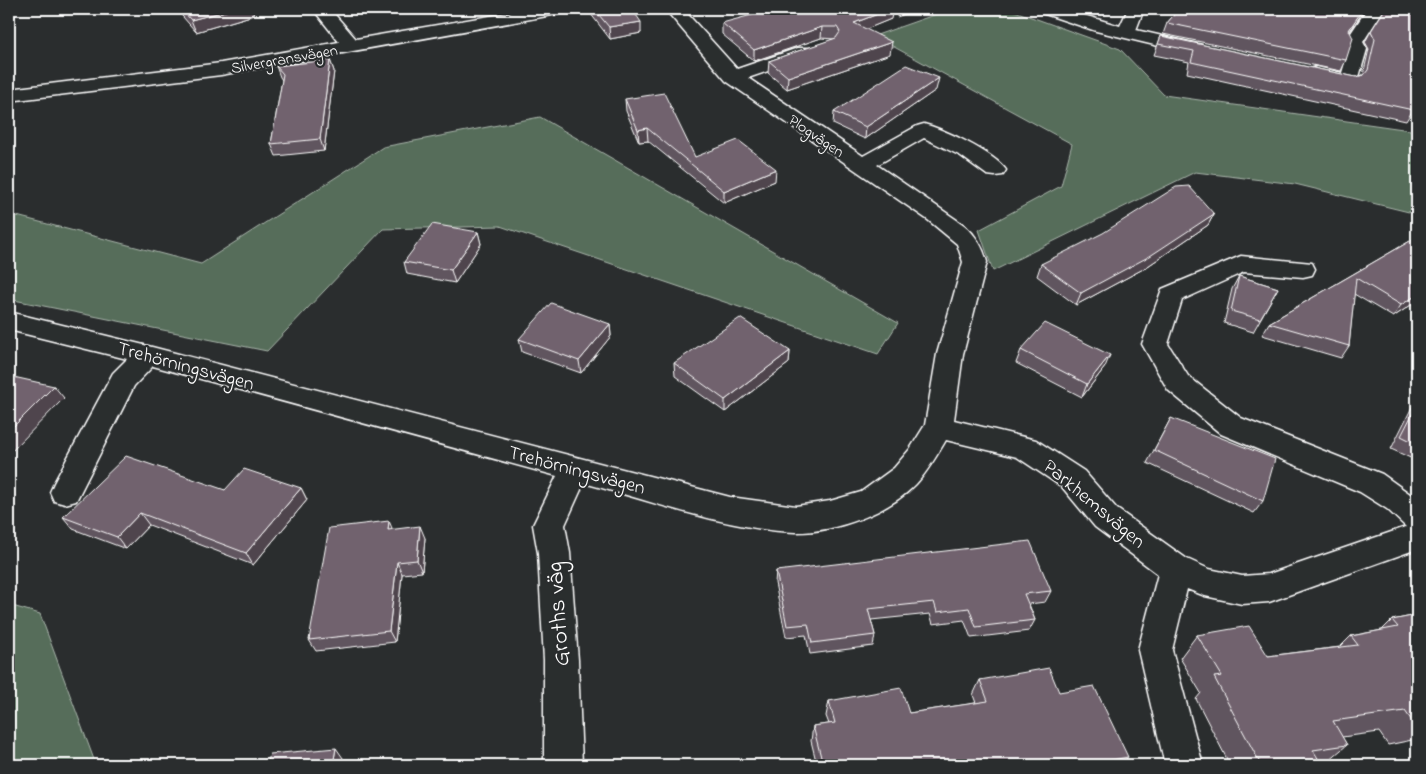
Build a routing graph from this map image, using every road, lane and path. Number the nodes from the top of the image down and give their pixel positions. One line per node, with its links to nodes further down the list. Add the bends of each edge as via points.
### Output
1 (321, 9): 8 (street)
2 (558, 9): 8 (street, Silvergransvägen)
3 (674, 9): 12 (street, Plogvägen)
4 (1048, 9): 7 (street)
5 (1136, 9): 7 (street)
6 (1375, 9): 11 (street, via 1354,42 1358,49 1350,80)
7 (1126, 33): 10 (street)
8 (352, 46): 13 (street, Silvergransvägen, via 221,68)
9 (819, 47): 12 (street)
10 (1215, 53)
11 (1302, 70)
12 (733, 77): 14 (street, Plogvägen)
13 (9, 95)
14 (862, 165): 15 (street, via 924,130); 16 (street, Plogvägen, via 936,215 965,237)
15 (995, 170)
16 (972, 248): 20 (street, Trehörningsvägen, via 975,262 950,354)
17 (1303, 269): 23 (street, via 1241,264 1171,295 1155,344 1178,383 1231,426 1371,483 1398,500)
18 (9, 321): 19 (street, Trehörningsvägen)
19 (148, 355): 21 (street, Trehörningsvägen); 22 (street, via 123,380)
20 (939, 427): 21 (street, Trehörningsvägen, via 920,458 904,476 871,502 830,514 796,519 730,510); 25 (street, Parkhemsvägen, via 1026,448 1073,479 1106,518)
21 (576, 468): 26 (street, Groths väg, via 549,524 561,660)
22 (65, 492)
23 (1417, 518)
24 (1417, 536): 25 (street, Parkhemsvägen, via 1269,588 1242,590 1205,582)
25 (1176, 569): 27 (street, via 1155,650)
26 (563, 765)
27 (1184, 765)

